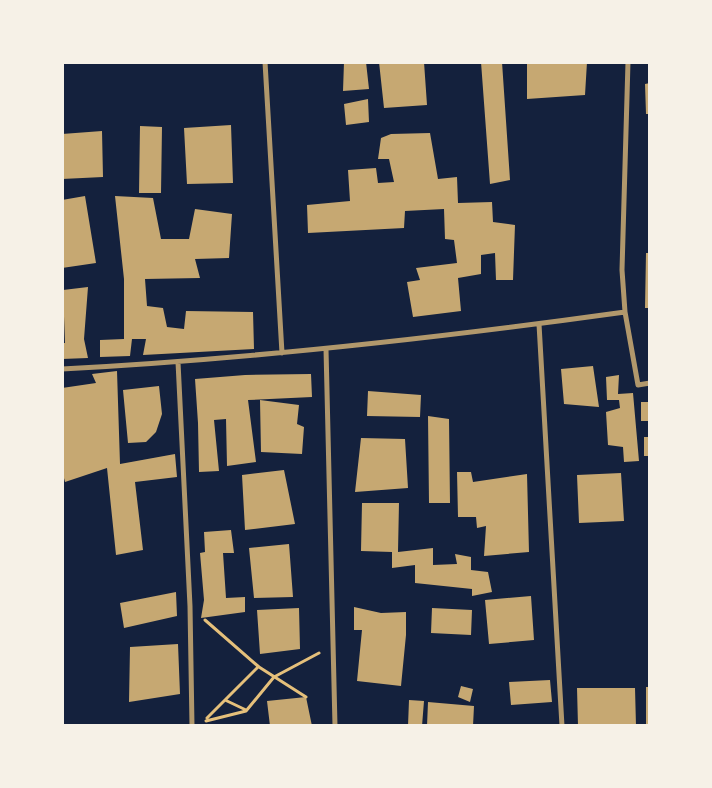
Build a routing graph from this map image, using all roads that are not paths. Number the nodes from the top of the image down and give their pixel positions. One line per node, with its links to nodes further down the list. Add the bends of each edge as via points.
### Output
1 (265, 62): 6 (street)
2 (628, 62): 3 (street, via 622,270)
3 (625, 312): 4 (street); 9 (street, via 638,385)
4 (539, 324): 5 (street); 12 (street)
5 (326, 349): 6 (street); 11 (street)
6 (282, 353): 7 (street)
7 (178, 362): 8 (street); 10 (street, via 190,606)
8 (62, 369)
9 (650, 383)
10 (192, 726)
11 (335, 726)
12 (562, 726)

